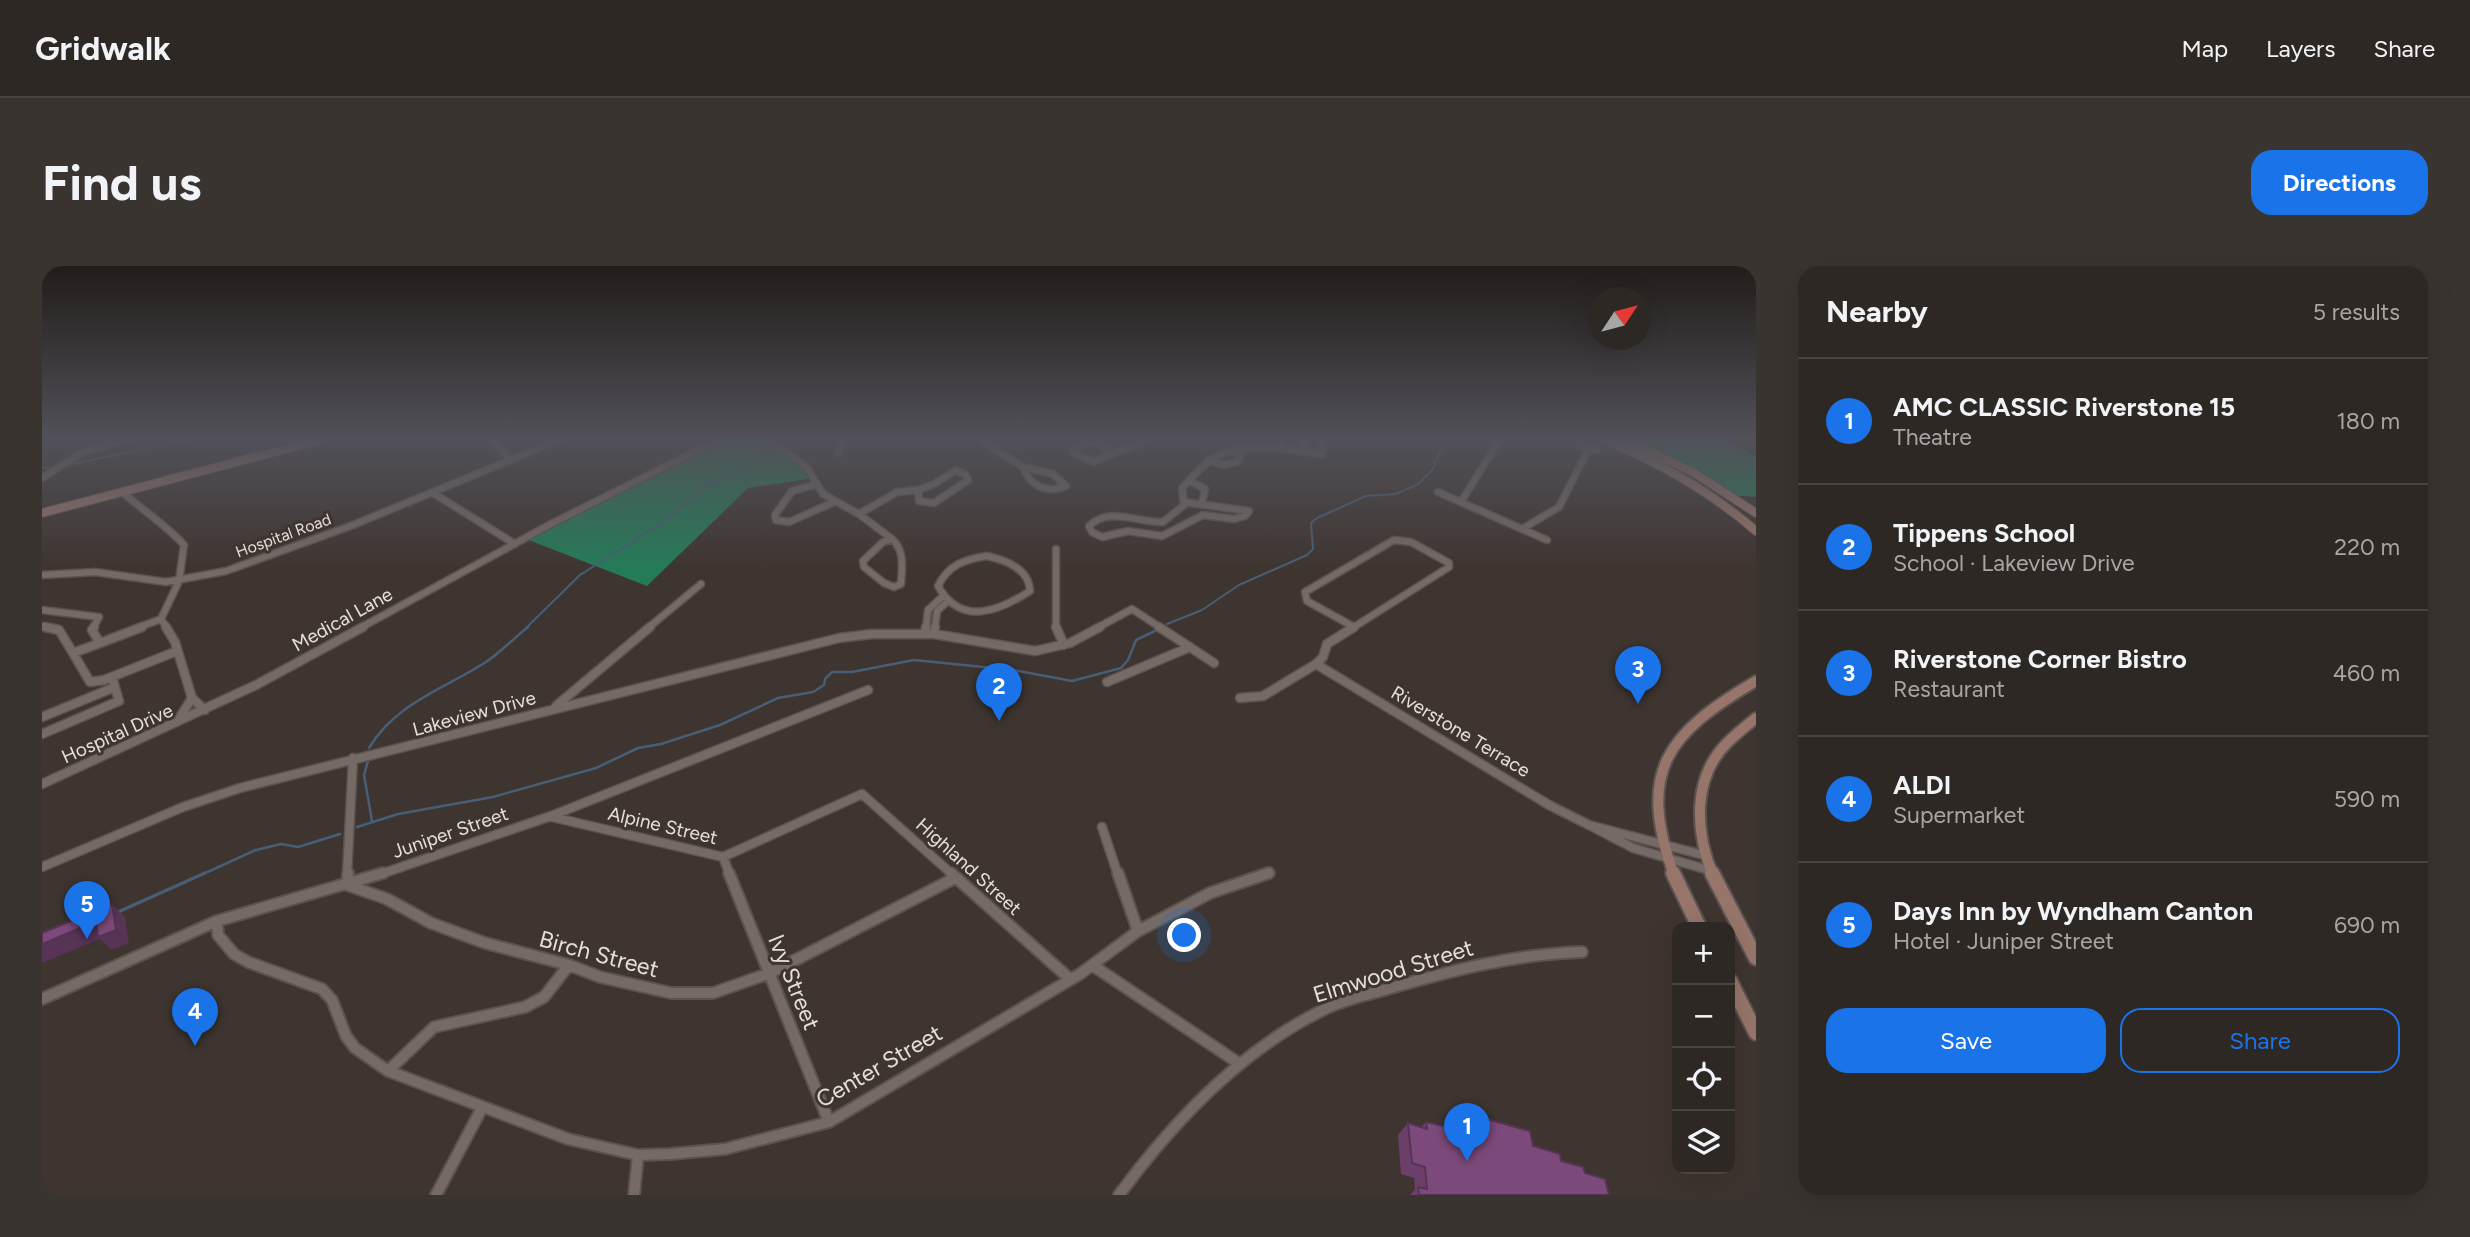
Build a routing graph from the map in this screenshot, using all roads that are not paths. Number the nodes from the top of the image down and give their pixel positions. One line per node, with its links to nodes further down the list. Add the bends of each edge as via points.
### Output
1 (159, 482): 16 (street)
2 (458, 482): 18 (street, Hospital Road)
3 (635, 482): 30 (street, Medical Lane)
4 (937, 482): 15 (street)
5 (965, 482): 15 (street, via 934,503 919,501)
6 (1034, 482): 7 (street, via 1054,490 1066,486)
7 (1064, 482)
8 (1188, 482): 20 (street, via 1182,488)
9 (1193, 482): 22 (street, via 1205,489)
10 (1473, 482): 21 (street)
11 (1571, 482): 26 (street, via 1559,507)
12 (1693, 482): 27 (street)
13 (1709, 482): 24 (street)
14 (817, 484): 19 (street); 19 (street, via 792,491 776,520 789,522)
15 (918, 490): 25 (street, via 897,492)
16 (122, 492): 23 (street); 33 (street, via 181,540 184,552)
17 (1438, 492): 21 (street)
18 (433, 493): 30 (street); 33 (street, Hospital Road, via 237,567)
19 (834, 502): 25 (street)
20 (1184, 502): 22 (street); 22 (street, via 1163,522 1111,516 1088,526 1102,537 1128,531 1162,536 1203,514 1234,519 1249,512)
21 (1461, 502): 26 (street)
22 (1202, 503)
23 (42, 513)
24 (1756, 513)
25 (859, 514): 28 (street)
26 (1522, 529): 29 (street)
27 (1756, 531)
28 (892, 539): 28 (street, via 899,545 902,561 901,584 894,587 864,567 863,561)
29 (1547, 540)
30 (515, 544): 56 (street, Medical Lane)
31 (1056, 549): 42 (street, via 1056,630)
32 (42, 575): 33 (street, Hospital Road, via 95,572)
33 (179, 581): 37 (street)
34 (701, 584): 55 (street)
35 (946, 598): 35 (street, via 965,609 998,609 1030,591 1031,584 1027,575 987,556 970,559 942,574 937,586); 40 (street)
36 (42, 610): 41 (street, via 99,617 92,631)
37 (161, 619): 41 (street); 44 (street)
38 (42, 626): 45 (street, via 59,630)
39 (1354, 627): 39 (street, via 1449,567 1449,563 1411,542 1394,540 1305,592 1307,601); 47 (street, via 1327,644)
40 (929, 634): 42 (street, Lakeview Drive, via 1035,651); 55 (street, Lakeview Drive, via 839,638)
41 (100, 643): 45 (street)
42 (1064, 645): 43 (street, Lakeview Drive, via 1132,609)
43 (1190, 647): 46 (street); 50 (street)
44 (177, 651): 48 (street); 53 (street)
45 (74, 653): 48 (street, via 90,682)
46 (1214, 663)
47 (1316, 664): 54 (street, via 1263,696); 65 (street, Riverstone Terrace)
48 (112, 677): 51 (street)
49 (1756, 681): 67 (street, via 1697,720 1675,744 1660,789)
50 (1107, 682)
51 (115, 687): 57 (street); 60 (street, via 119,701)
52 (868, 690): 64 (street, Juniper Street)
53 (192, 698): 56 (street); 59 (street)
54 (1240, 698)
55 (553, 708): 61 (street, Lakeview Drive)
56 (205, 710): 59 (street, Hospital Drive)
57 (42, 717)
58 (1756, 718): 68 (street, via 1718,749 1705,774 1699,814)
59 (177, 723): 62 (street, Hospital Drive)
60 (42, 734)
61 (354, 758): 71 (street, Lakeview Drive, via 211,797); 75 (street)
62 (42, 784)
63 (841, 804): 69 (street, Alpine Street); 74 (street, Highland Street, via 862,794)
64 (551, 816): 69 (street, Alpine Street); 75 (street, Juniper Street)
65 (1589, 825): 67 (street, Riverstone Terrace); 70 (street, Riverstone Terrace, via 1610,839)
66 (1102, 827): 78 (street)
67 (1665, 846): 68 (street, Riverstone Terrace); 70 (street)
68 (1707, 856): 72 (street)
69 (723, 857): 83 (street, Ivy Street)
70 (1669, 860): 72 (street, Riverstone Terrace); 77 (street)
71 (42, 867)
72 (1712, 871): 80 (street)
73 (1269, 873): 78 (street, Center Street, via 1210,893)
74 (955, 878): 83 (street, Birch Street); 84 (street, Highland Street)
75 (347, 885): 76 (street, Juniper Street); 81 (street, Birch Street, via 485,943)
76 (217, 921): 86 (street, Juniper Street); 89 (street, Center Street, via 218,935 234,954 322,989 355,1048)
77 (1697, 922)
78 (1138, 931): 82 (street, Center Street)
79 (1582, 952): 88 (street, Elmwood Street, via 1551,952 1456,969 1319,1011)
80 (1756, 958)
81 (569, 965): 83 (street, Birch Street, via 600,978 671,993 713,992); 89 (street, via 544,998 525,1007 434,1027)
82 (1092, 965): 84 (street, Center Street); 88 (street)
83 (771, 973): 91 (street, Ivy Street)
84 (1070, 979): 91 (street, Center Street)
85 (1732, 985): 87 (street)
86 (42, 999)
87 (1756, 1033)
88 (1240, 1064): 95 (street, Elmwood Street, via 1135,1171)
89 (388, 1071): 90 (street, Center Street)
90 (482, 1108): 92 (street, Center Street, via 568,1139); 93 (street)
91 (829, 1122): 92 (street, Center Street, via 725,1149)
92 (638, 1155): 94 (street)
93 (436, 1195)
94 (634, 1195)
95 (1119, 1195)

